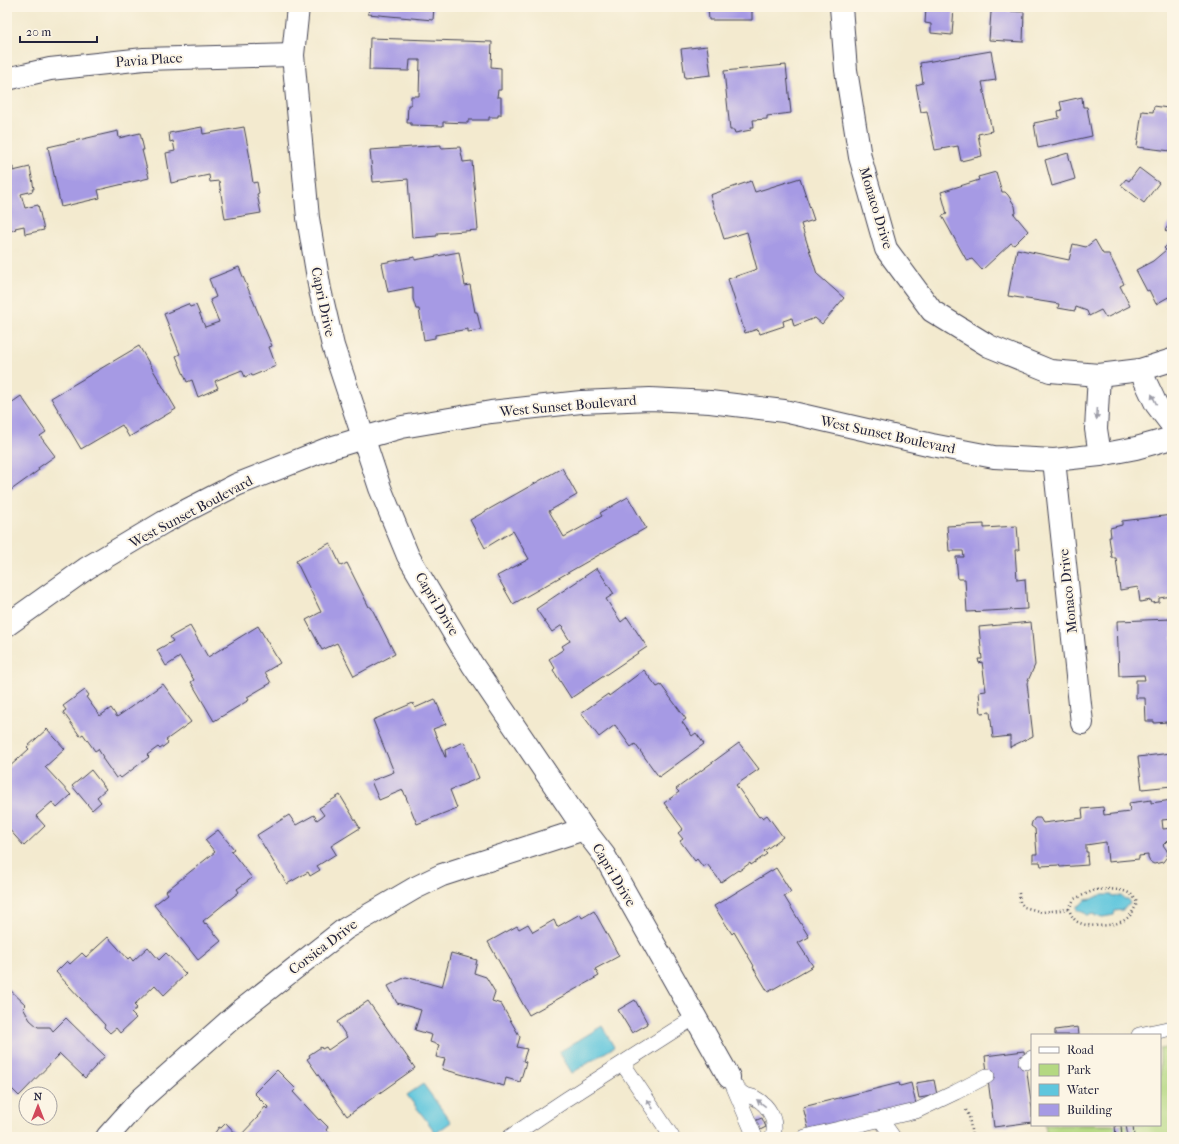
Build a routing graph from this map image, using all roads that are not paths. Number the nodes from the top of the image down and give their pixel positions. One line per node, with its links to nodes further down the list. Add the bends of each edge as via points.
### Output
1 (298, 7): 3 (street, Capri Drive)
2 (841, 7): 7 (street, Monaco Drive, via 846,70 860,157 886,249 932,311 989,346 1050,371)
3 (293, 55): 4 (street, Pavia Place, via 144,59 50,69); 9 (street, Capri Drive, via 308,218 320,290 333,346)
4 (7, 79)
5 (1172, 360): 6 (street, Monaco Drive)
6 (1140, 370): 7 (street, Monaco Drive); 8 (street, one-way to 6, via 1156,404)
7 (1099, 375): 11 (street, one-way to 11, via 1096,429)
8 (1172, 425)
9 (363, 438): 12 (street, West Sunset Boulevard, via 402,427 491,412 581,402 650,399 710,402 784,411 994,457); 13 (street, West Sunset Boulevard, via 327,449 236,485 164,522 87,568); 15 (street, Capri Drive, via 408,556 472,664)
10 (1172, 438): 11 (street, West Sunset Boulevard)
11 (1100, 455): 12 (street, West Sunset Boulevard)
12 (1054, 460): 14 (street, Monaco Drive)
13 (7, 625)
14 (1082, 723)
15 (584, 829): 16 (street, Capri Drive, via 604,855); 24 (street, Corsica Drive, via 442,875 345,929 238,1014 140,1100)
16 (695, 1017): 19 (lane); 21 (street, Capri Drive)
17 (1172, 1028): 18 (lane)
18 (1144, 1034)
19 (623, 1064): 25 (lane); 26 (lane, one-way to 19)
20 (987, 1076): 22 (lane, via 916,1112)
21 (729, 1077): 27 (lane, Capri Drive); 28 (lane, one-way to 21, via 775,1125 767,1107 742,1093)
22 (881, 1120): 23 (lane); 30 (lane)
23 (830, 1134): 29 (lane)
24 (106, 1137)
25 (510, 1137)
26 (672, 1137)
27 (755, 1137)
28 (773, 1137)
29 (805, 1137)
30 (892, 1137)

